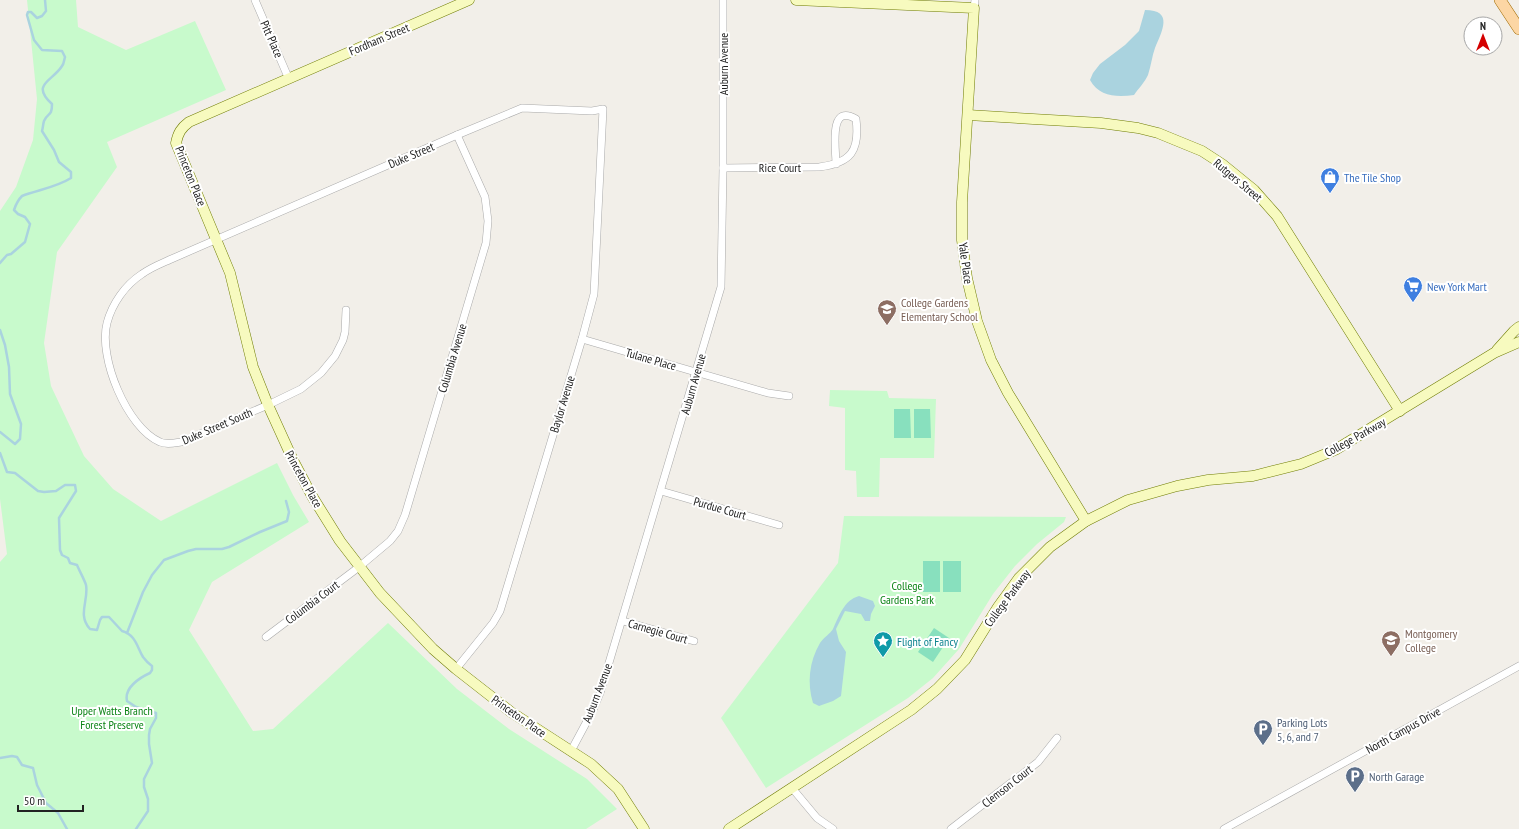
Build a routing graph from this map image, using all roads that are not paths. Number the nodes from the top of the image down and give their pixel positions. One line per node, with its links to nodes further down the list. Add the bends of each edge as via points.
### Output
1 (255, 0): 8 (street, Pitt Place)
2 (469, 0): 8 (street, Fordham Street)
3 (723, 0): 13 (street, Auburn Avenue)
4 (796, 0): 6 (street)
5 (1500, 0): 7 (main road)
6 (975, 4): 9 (street, Yale Place)
7 (1519, 29)
8 (288, 77): 14 (street, Princeton Place, via 189,122 178,134 178,150)
9 (968, 115): 23 (street, Rutgers Street, via 1101,123 1138,128 1158,133 1202,151 1222,164 1254,190 1277,216); 25 (street, Yale Place, via 962,240 966,278 977,321 1008,393)
10 (602, 119): 11 (street, Duke Street, via 603,109 592,111 522,108); 17 (street, Baylor Avenue, via 594,294)
11 (457, 135): 14 (street, Duke Street); 27 (street, Columbia Avenue, via 485,197 488,221 486,243 405,515 390,541)
12 (836, 164): 12 (street, Rice Court, via 843,161 856,145 856,119 851,116 839,117 835,123); 13 (street, Rice Court, via 819,167)
13 (723, 168): 20 (street, Auburn Avenue, via 721,287)
14 (217, 239): 22 (street, Princeton Place, via 230,273 253,367); 22 (street, Duke Street South, via 141,274 122,292 111,312 105,338 112,376 132,416 146,434 161,443 181,442)
15 (346, 310): 22 (street, Duke Street South, via 343,340 328,365 301,389)
16 (1519, 328): 19 (street, College Parkway)
17 (582, 339): 20 (street, Tulane Place); 32 (street, Baylor Avenue, via 500,612)
18 (1519, 342): 19 (street, College Parkway)
19 (1494, 353): 23 (street, College Parkway)
20 (697, 372): 21 (street, Tulane Place, via 768,393); 24 (street, Auburn Avenue)
21 (789, 396)
22 (268, 405): 27 (street, Princeton Place, via 312,496)
23 (1400, 411): 25 (street, College Parkway, via 1335,450 1301,464 1253,476 1177,486 1128,500)
24 (662, 491): 26 (street, Purdue Court); 28 (street, Auburn Avenue)
25 (1086, 521): 35 (street, College Parkway, via 1050,547 1019,578 965,660 937,690 911,710)
26 (779, 525)
27 (359, 567): 29 (street, Columbia Court); 32 (street, Princeton Place, via 433,649)
28 (623, 621): 30 (street, Carnegie Court); 34 (street, Auburn Avenue, via 600,693)
29 (266, 637)
30 (694, 641)
31 (1519, 666): 40 (street, North Campus Drive)
32 (456, 669): 34 (street, Princeton Place, via 511,712)
33 (1057, 738): 39 (street, Clemson Court, via 1038,762)
34 (571, 751): 36 (street, Princeton Place, via 591,764 618,789)
35 (792, 788): 37 (street, College Parkway); 38 (street, via 816,818)
36 (644, 829)
37 (729, 829)
38 (834, 829)
39 (951, 829)
40 (1224, 829)

